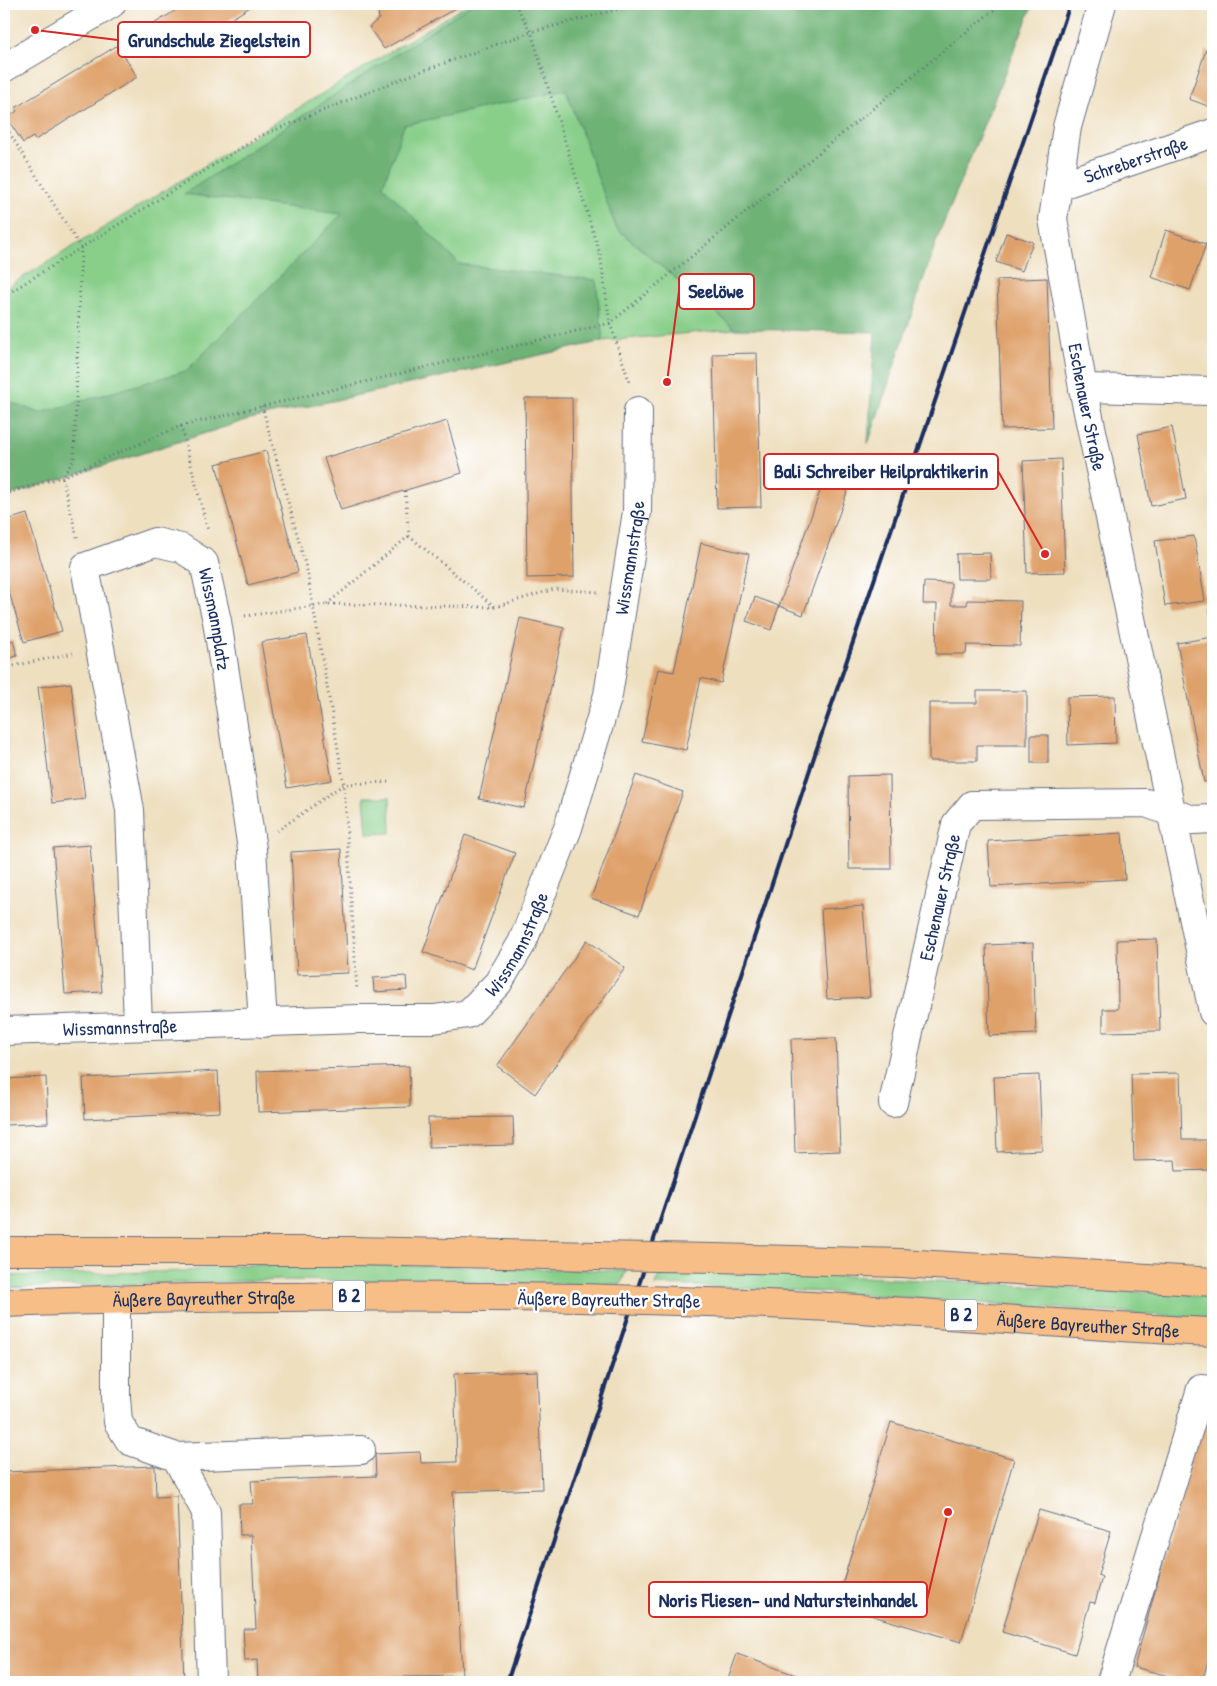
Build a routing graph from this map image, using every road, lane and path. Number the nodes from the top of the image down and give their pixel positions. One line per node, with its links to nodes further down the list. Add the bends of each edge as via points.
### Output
1 (111, 4): 7 (street)
2 (514, 4): 6 (path)
3 (638, 4): 6 (path)
4 (1001, 4): 13 (path)
5 (1102, 4): 10 (street, Eschenauer Straße, via 1067,127)
6 (530, 32): 11 (path, via 406,77 260,136); 13 (path, via 600,254)
7 (4, 68)
8 (4, 124): 11 (path)
9 (1213, 132): 10 (street, Schreberstraße)
10 (1058, 186): 14 (street, Eschenauer Straße, via 1053,219)
11 (81, 248): 12 (path); 19 (path, via 74,460)
12 (4, 296)
13 (610, 323): 16 (path); 17 (path)
14 (1083, 388): 15 (street); 34 (street, Eschenauer Straße)
15 (1213, 391)
16 (262, 406): 18 (path); 27 (path, via 306,571)
17 (638, 411): 25 (street, Wissmannstraße, via 638,512)
18 (181, 426): 19 (path); 23 (path, via 213,550)
19 (62, 477): 21 (path); 24 (path)
20 (405, 490): 22 (path)
21 (4, 494)
22 (409, 536): 26 (path); 28 (path)
23 (204, 563): 24 (street, Wissmannplatz, via 181,548 155,542); 29 (street, Wissmannplatz)
24 (85, 567): 30 (street)
25 (624, 594): 28 (path, via 554,589); 38 (street, Wissmannstraße, via 608,695 568,828 522,943 498,983 468,1014 434,1019)
26 (327, 604): 27 (path); 28 (path)
27 (312, 606): 29 (path); 33 (path)
28 (495, 607)
29 (217, 621): 36 (street, Wissmannplatz)
30 (101, 648): 31 (path); 40 (street, via 130,810)
31 (4, 668)
32 (390, 782): 33 (path)
33 (344, 784): 36 (path); 38 (path)
34 (1170, 812): 35 (street, via 1193,820); 37 (street, Eschenauer Straße); 42 (street, Eschenauer Straße, via 1146,803 972,805 956,824)
35 (1213, 819)
36 (252, 849): 39 (street, Wissmannplatz)
37 (1213, 1012)
38 (358, 1019): 39 (street, Wissmannstraße)
39 (262, 1023): 40 (street, Wissmannstraße)
40 (138, 1025): 41 (street, Wissmannstraße)
41 (4, 1031)
42 (892, 1103)
43 (4, 1251): 44 (main road, bridge, via 351,1251 716,1258 901,1263)
44 (1213, 1282)
45 (116, 1299): 46 (main road, Äußere Bayreuther Straße / B 2); 47 (main road, Äußere Bayreuther Straße / B 2, bridge, via 363,1295 582,1298 862,1308); 50 (street, via 118,1422 130,1441)
46 (4, 1303)
47 (1213, 1332)
48 (1213, 1390): 52 (street, via 1200,1389)
49 (361, 1450): 50 (street)
50 (176, 1457): 51 (street, via 206,1512)
51 (212, 1682)
52 (1111, 1682)

